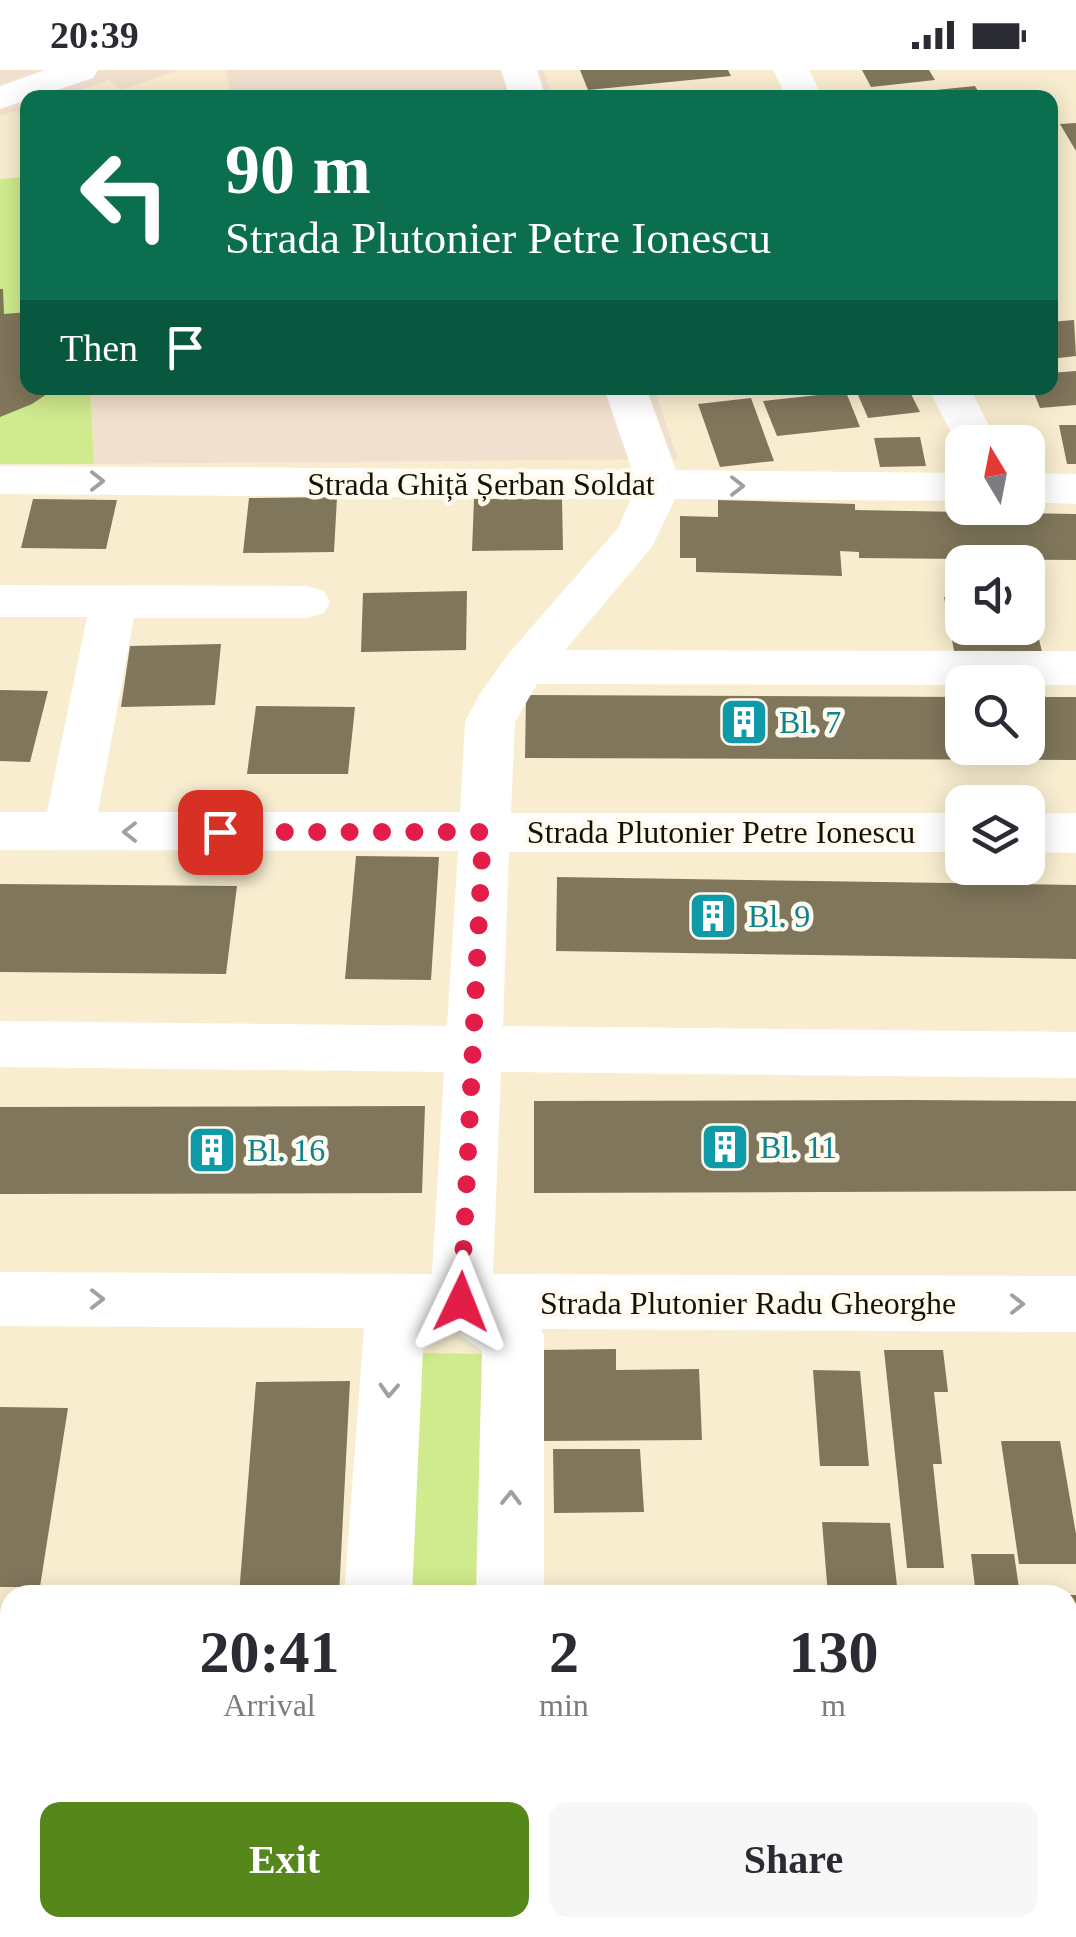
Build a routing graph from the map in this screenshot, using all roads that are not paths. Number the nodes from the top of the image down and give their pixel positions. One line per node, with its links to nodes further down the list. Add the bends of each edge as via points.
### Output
1 (80, 70): 2 (street)
2 (23, 90)
3 (627, 395): 7 (street)
4 (952, 395): 5 (street)
5 (968, 425)
6 (0, 480): 7 (street, Strada Ghiță Șerban Soldat, one-way to 7)
7 (657, 486): 8 (street, Strada Ghiță Șerban Soldat, one-way to 8); 14 (street, via 637,532)
8 (945, 487)
9 (1045, 488): 10 (street)
10 (1076, 489)
11 (0, 601): 12 (street)
12 (114, 601): 13 (street); 17 (street)
13 (307, 602)
14 (524, 667): 15 (street); 18 (street, via 490,722)
15 (1076, 668)
16 (0, 832): 17 (street, Strada Plutonier Petre Ionescu)
17 (69, 832): 18 (street, Strada Plutonier Petre Ionescu, one-way to 17)
18 (483, 832): 19 (street, Strada Plutonier Petre Ionescu); 23 (street)
19 (945, 832)
20 (1045, 832): 21 (street)
21 (1076, 833)
22 (0, 1044): 23 (street)
23 (472, 1049): 24 (street); 26 (street)
24 (1076, 1055)
25 (0, 1299): 26 (street, Strada Plutonier Radu Gheorghe, one-way to 26)
26 (461, 1302): 27 (street, Strada Plutonier Radu Gheorghe, one-way to 27); 28 (street, one-way to 28, via 393,1332); 29 (street, one-way to 26, via 514,1336)
27 (1076, 1304)
28 (379, 1585)
29 (510, 1585)

